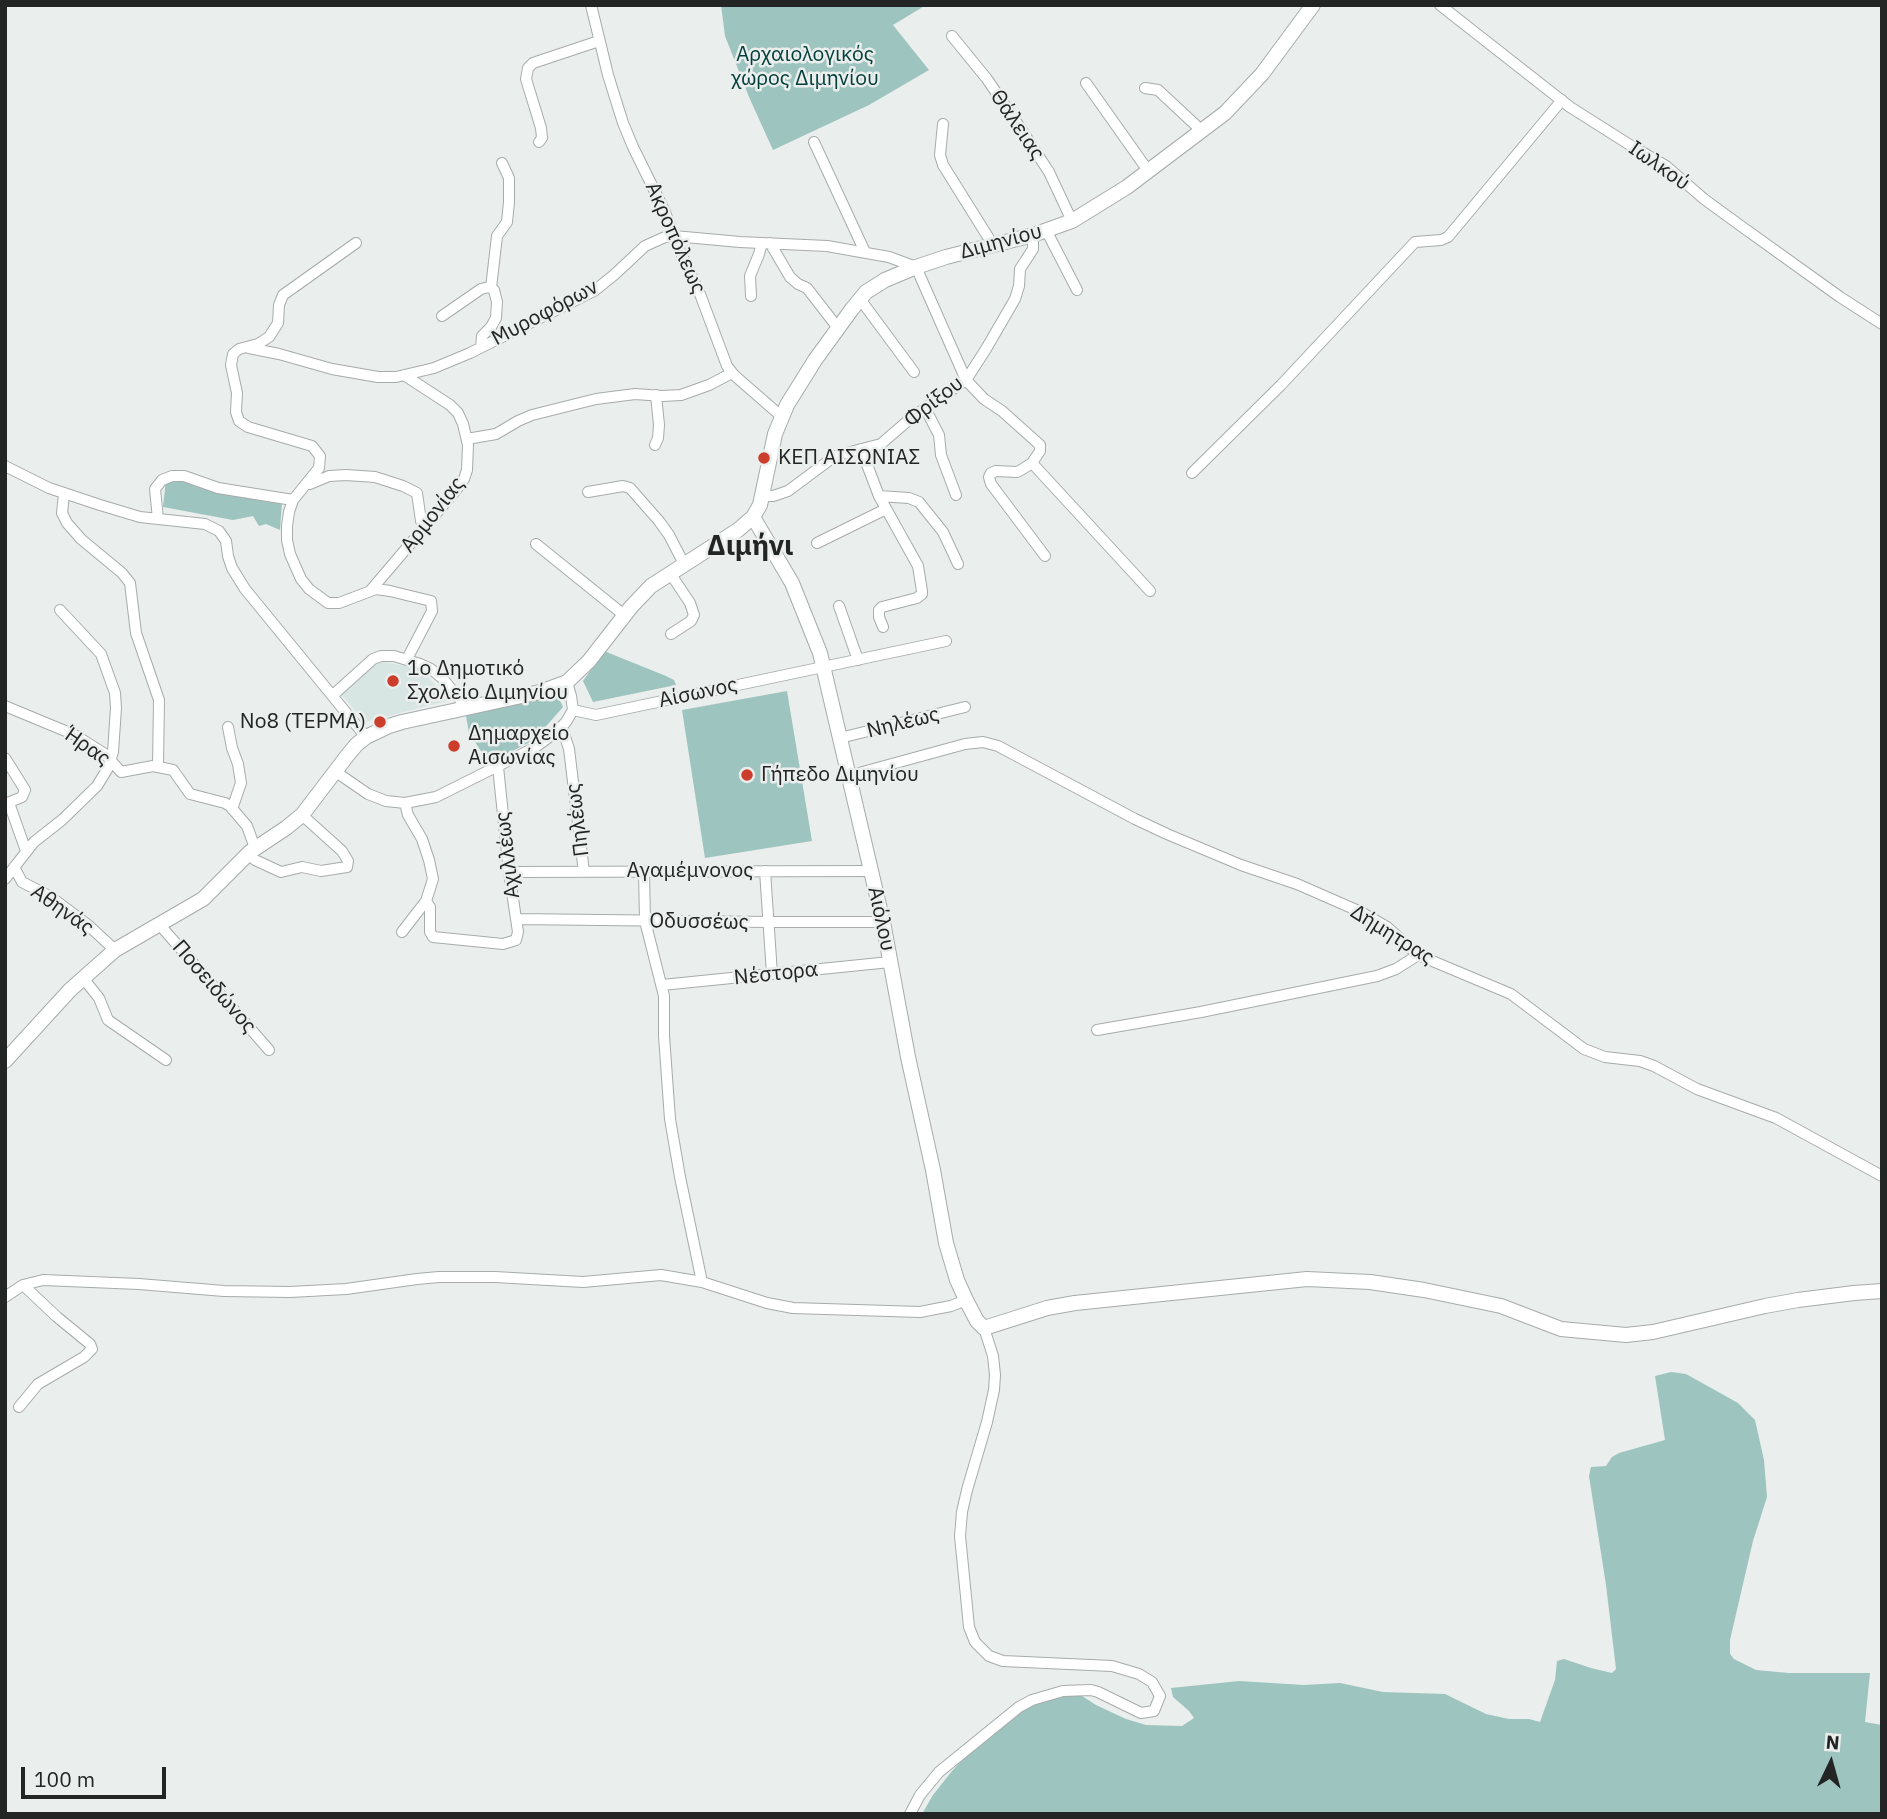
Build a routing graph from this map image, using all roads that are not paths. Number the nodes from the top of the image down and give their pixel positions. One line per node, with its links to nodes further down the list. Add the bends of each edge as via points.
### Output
1 (591, 5): 5 (street, Ακροπόλεως)
2 (1313, 5): 10 (street, Διμηνίου, via 1262,74)
3 (1440, 5): 8 (street, Ιωλκού)
4 (952, 36): 15 (street, Θάλειας, via 987,79 1049,172)
5 (599, 41): 11 (street, via 528,68 526,79 541,128); 17 (street, Ακροπόλεως, via 623,123)
6 (1086, 83): 14 (street)
7 (1145, 88): 10 (street, via 1158,90)
8 (1562, 100): 28 (street, Ιωλκού, via 1666,166 1723,213); 44 (street, via 1448,237 1415,242 1281,386)
9 (943, 124): 20 (street, via 943,165)
10 (1202, 131): 14 (street, Διμηνίου)
11 (539, 142)
12 (814, 142): 21 (street)
13 (502, 163): 23 (street, via 509,178 509,202 506,222 497,236)
14 (1149, 172): 15 (street, Διμηνίου)
15 (1072, 221): 16 (street, Διμηνίου)
16 (1040, 233): 20 (street, Διμηνίου); 24 (street); 35 (street, Φρίξου, via 1020,270 1015,299)
17 (674, 236): 19 (street, Μυροφόρων); 30 (street, Μυροφόρων, via 645,246 594,290); 33 (street, Ακροπόλεως)
18 (356, 243): 31 (street, via 283,295 277,326)
19 (766, 243): 21 (street, Μυροφόρων); 25 (street, via 750,276); 29 (street, via 790,277 807,288)
20 (993, 245): 22 (street, Διμηνίου)
21 (865, 252): 22 (street, Μυροφόρων)
22 (916, 267): 26 (street, Διμηνίου, via 885,280); 35 (street)
23 (492, 288): 27 (street, via 477,291); 30 (street, via 497,297 496,318 482,336)
24 (1077, 290)
25 (751, 296)
26 (860, 299): 29 (street, Διμηνίου); 32 (street)
27 (442, 316)
28 (1882, 324)
29 (838, 328): 38 (street, Διμηνίου)
30 (481, 347): 34 (street, Μυροφόρων, via 446,364)
31 (249, 348): 34 (street, Μυροφόρων, via 349,373 386,378); 48 (street, via 236,351 231,361 239,421 312,446 320,456 319,468)
32 (914, 372)
33 (732, 373): 36 (street, via 694,391); 38 (street, Ακροπόλεως)
34 (404, 375): 39 (street, Αρμονίας, via 456,410)
35 (966, 380): 37 (street, Φρίξου); 42 (street, via 1038,442 1041,449)
36 (656, 395): 39 (street, via 623,395 549,410 496,434); 40 (street, via 659,425)
37 (925, 408): 41 (street, Φρίξου, via 881,444); 47 (street, via 939,435 941,455)
38 (781, 416): 49 (street, Διμηνίου)
39 (467, 439): 54 (street, Αρμονίας, via 464,479)
40 (655, 445)
41 (861, 449): 49 (street, Φρίξου, via 830,458 788,491); 50 (street)
42 (1032, 463): 57 (street, via 1018,471 990,473 989,479); 62 (street)
43 (5, 466): 46 (street)
44 (1192, 473)
45 (588, 492): 58 (street, via 630,488 659,521)
46 (64, 494): 53 (street); 84 (street, via 62,513 67,523 130,583 136,633 159,700)
47 (956, 495)
48 (296, 496): 53 (street, via 218,488 172,476 155,489); 54 (street, via 335,475 387,480 417,493); 61 (street, via 288,519 287,545 301,579 328,603)
49 (762, 496): 52 (street, Διμηνίου)
50 (879, 496): 51 (street); 59 (street, via 919,502 943,532)
51 (886, 509): 55 (street); 66 (street, via 918,566 922,592 917,598 882,607)
52 (753, 517): 58 (street); 71 (street, Αιόλου, via 797,593)
53 (158, 519): 73 (street, via 205,524 219,531 238,580)
54 (424, 528): 61 (street, Αρμονίας)
55 (817, 543)
56 (536, 544): 65 (street)
57 (1045, 556)
58 (684, 564): 60 (street)
59 (958, 564)
60 (670, 573): 65 (street); 67 (street, via 694,615)
61 (371, 590): 69 (street, via 432,603)
62 (1150, 591)
63 (838, 606): 70 (street)
64 (60, 610): 83 (street, via 101,654 115,693)
65 (624, 615): 72 (street, via 589,662)
66 (883, 627)
67 (671, 634)
68 (946, 641): 70 (street, Αίσωνος)
69 (407, 659): 73 (street, via 387,655 373,659); 76 (street, via 431,669)
70 (858, 660): 71 (street, Αίσωνος)
71 (824, 667): 77 (street, Αίσωνος, via 596,715); 81 (street, Αιόλου)
72 (567, 682): 76 (street); 77 (street)
73 (333, 695): 80 (street)
74 (5, 706): 83 (street, Ήρας, via 67,730)
75 (965, 707): 81 (street, Νηλέως)
76 (467, 708): 80 (street, via 389,726)
77 (573, 710): 79 (street)
78 (228, 727): 90 (street, via 241,783)
79 (562, 727): 85 (street, via 542,744); 98 (street, Πηλέως, via 569,749)
80 (366, 737): 86 (street)
81 (840, 738): 87 (street, Αιόλου)
82 (5, 758): 88 (street, via 25,790 22,797)
83 (110, 760): 84 (street, Ήρας, via 121,772); 92 (street, via 97,786)
84 (158, 766): 90 (street, via 177,773 190,794)
85 (498, 767): 89 (street, via 436,797); 97 (street, Αχιλλέως)
86 (336, 772): 89 (street, via 373,796); 91 (street)
87 (848, 776): 96 (street, Αιόλου); 109 (street, Δήμητρας, via 965,744 992,744 1156,829 1361,912 1388,927)
88 (7, 803): 92 (street)
89 (405, 803): 101 (street, via 432,871)
90 (232, 809): 93 (street, via 247,827)
91 (302, 815): 93 (street); 93 (street, via 342,851 347,867 281,872 256,860)
92 (26, 851): 94 (street)
93 (251, 851): 106 (street, via 203,899)
94 (14, 867): 100 (street); 108 (street, Αθηνάς, via 22,882 51,897)
95 (765, 871): 96 (street, Αγαμέμνονος); 99 (street, Αγαμέμνονος); 104 (street)
96 (871, 871): 105 (street, Αιόλου)
97 (509, 872): 98 (street, Αγαμέμνονος); 102 (street, Αχιλλέως)
98 (583, 872): 99 (street, Αγαμέμνονος)
99 (644, 872): 103 (street)
100 (5, 879)
101 (426, 901): 102 (street, Αχιλλέως, via 433,937 514,942); 107 (street)
102 (516, 919): 103 (street, Οδυσσέως)
103 (645, 921): 104 (street, Οδυσσέως); 113 (street)
104 (769, 922): 105 (street, Οδυσσέως); 111 (street)
105 (883, 922): 110 (street, Αιόλου)
106 (159, 924): 108 (street); 115 (street, Ποσειδώνος)
107 (402, 932)
108 (115, 950): 112 (street)
109 (1418, 955): 114 (street, via 1396,969 1357,980); 118 (street, Δήμητρας, via 1511,995 1584,1049 1654,1066 1776,1118)
110 (890, 962): 111 (street, Νέστορα); 123 (street, Αιόλου, via 946,1243)
111 (772, 974): 113 (street, Νέστορα)
112 (83, 978): 116 (street, via 114,1026); 117 (street)
113 (662, 985): 119 (street, via 670,1119)
114 (1097, 1030)
115 (269, 1050)
116 (166, 1060)
117 (5, 1061)
118 (1882, 1176)
119 (702, 1282): 120 (street, via 661,1275 583,1282 464,1277 290,1292 64,1280); 123 (street, via 793,1308 920,1312)
120 (23, 1285): 122 (street); 125 (street, via 92,1349 38,1384)
121 (1882, 1292): 124 (street, via 1787,1302 1626,1335 1562,1329 1501,1306 1424,1290 1307,1279 1075,1303)
122 (5, 1297)
123 (966, 1300): 124 (street, Αιόλου)
124 (984, 1328): 126 (street, via 993,1356 994,1390 962,1511 960,1536 968,1627 975,1642 989,1656 1003,1661 1112,1666 1152,1682 1160,1696 1154,1711 1140,1713 1091,1690 1063,1691 1032,1700 939,1772)
125 (19, 1407)
126 (910, 1814)

